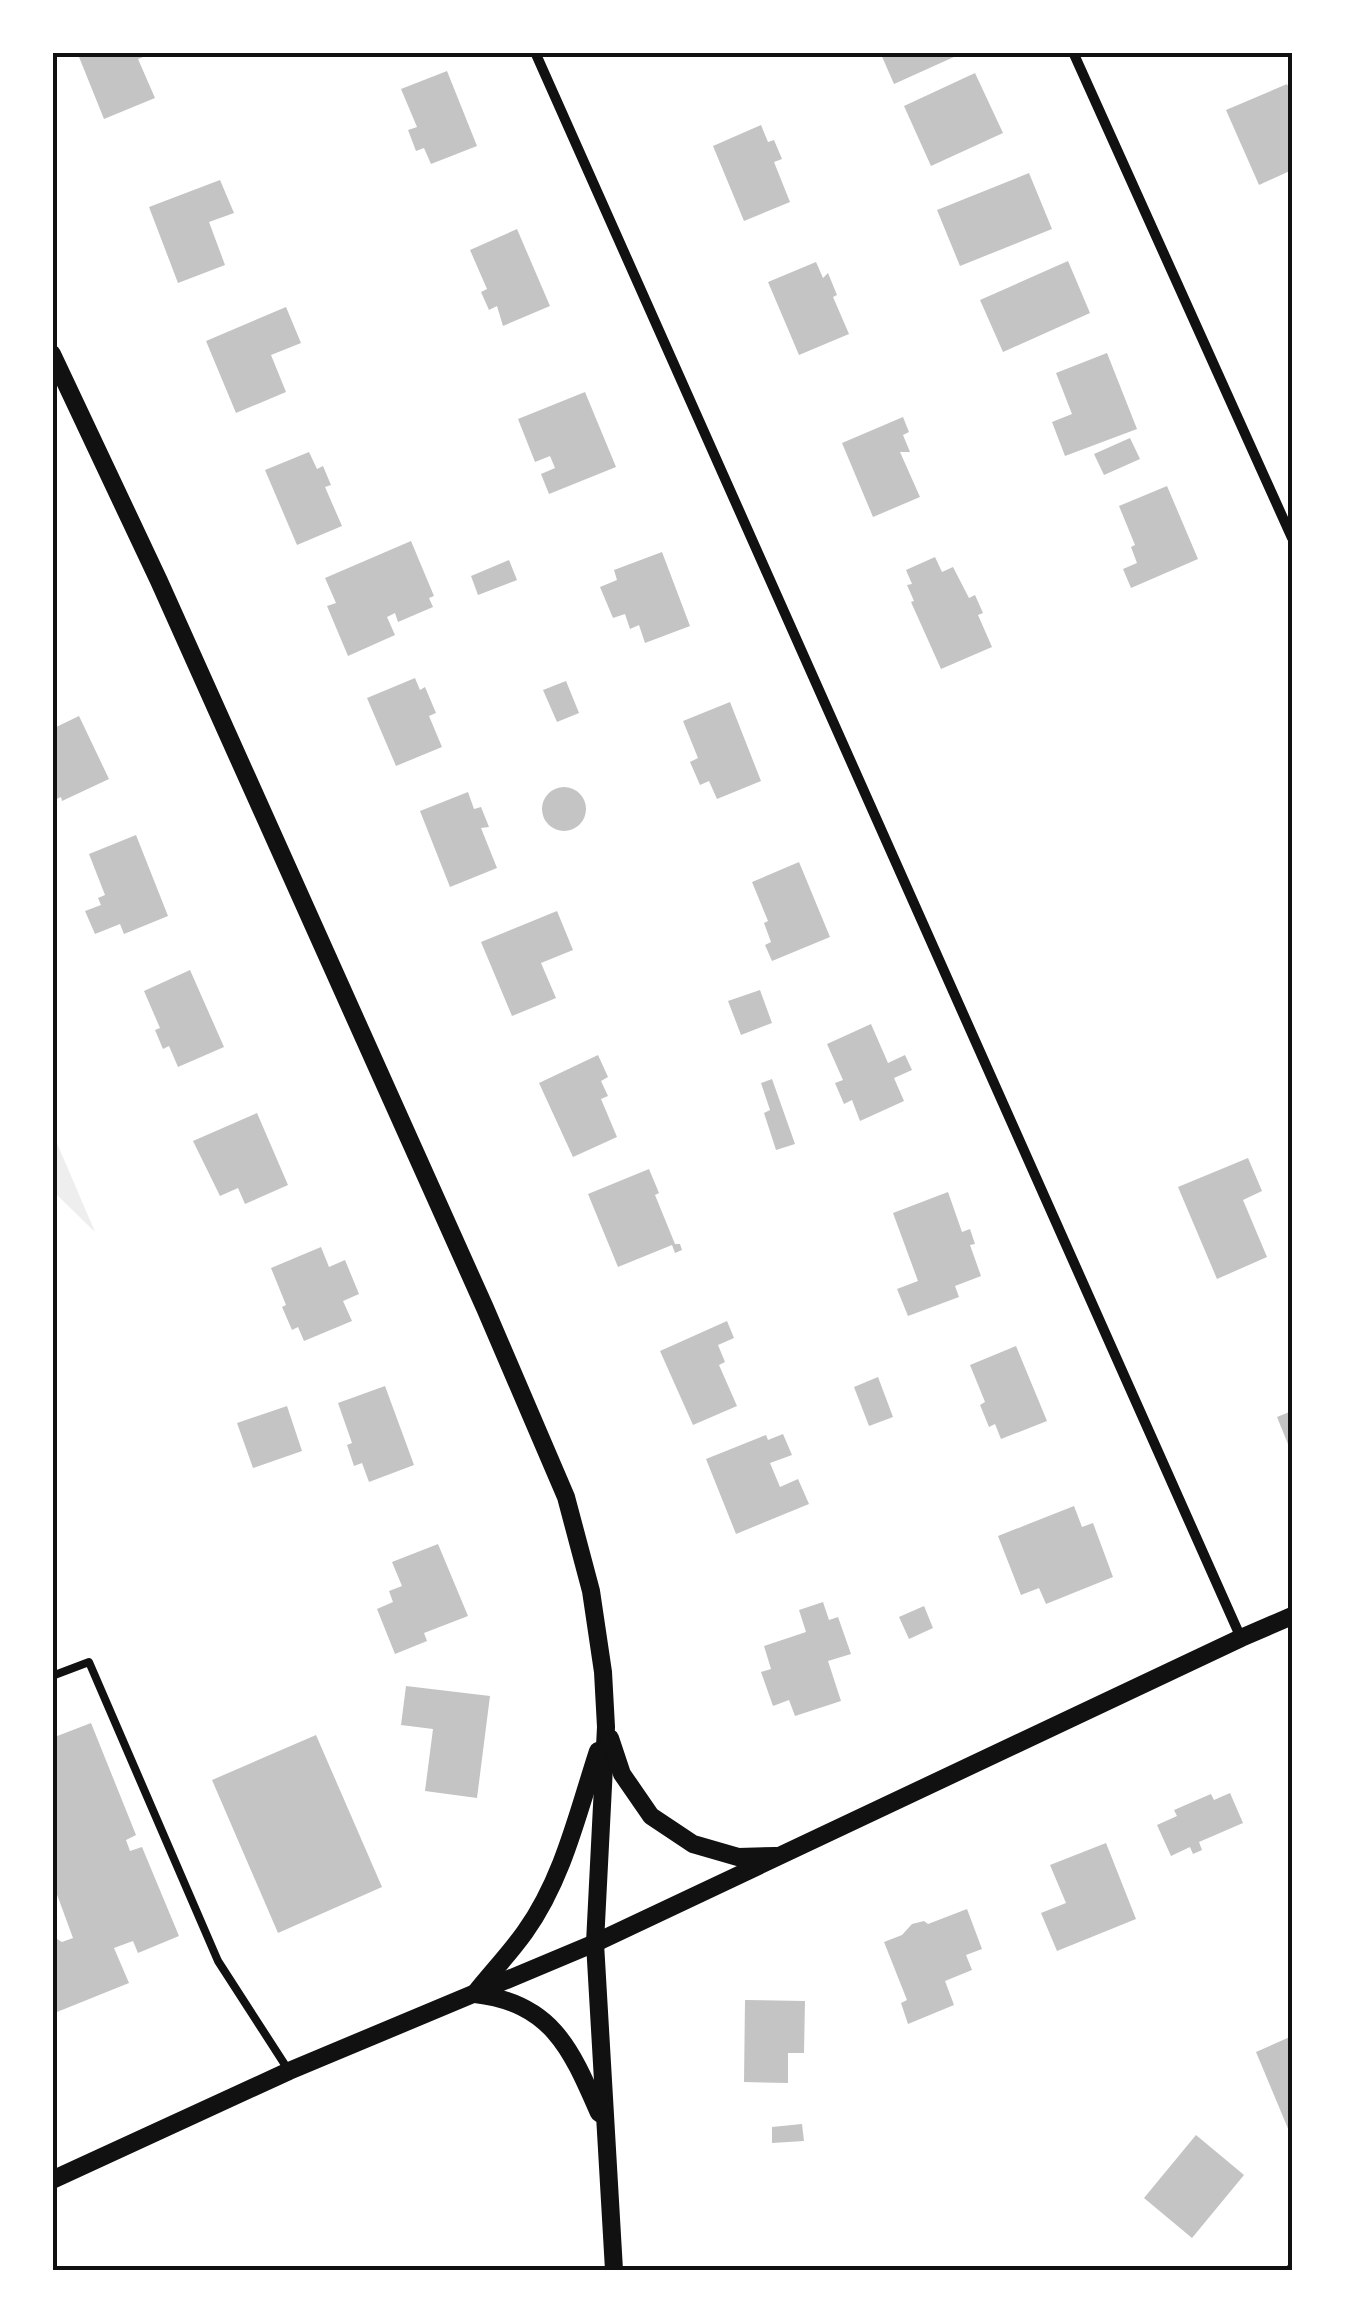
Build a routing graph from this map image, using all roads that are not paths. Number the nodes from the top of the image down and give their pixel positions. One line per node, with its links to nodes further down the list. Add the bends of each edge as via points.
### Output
1 (535, 52): 6 (street)
2 (1073, 52): 4 (street)
3 (52, 354): 8 (street, via 566,1497 591,1592)
4 (1292, 538)
5 (1292, 1616): 6 (street)
6 (1241, 1638): 9 (street)
7 (52, 1676): 12 (lane, via 89,1662 218,1961)
8 (606, 1726): 9 (street, via 622,1774 651,1816 693,1844 738,1856); 10 (street); 11 (street, via 544,1898)
9 (781, 1855): 10 (street)
10 (595, 1944): 11 (street); 13 (street)
11 (475, 1994): 12 (street); 13 (street, via 525,2007 544,2020 580,2070)
12 (289, 2072): 14 (street)
13 (605, 2128): 15 (street)
14 (52, 2180)
15 (614, 2270)

